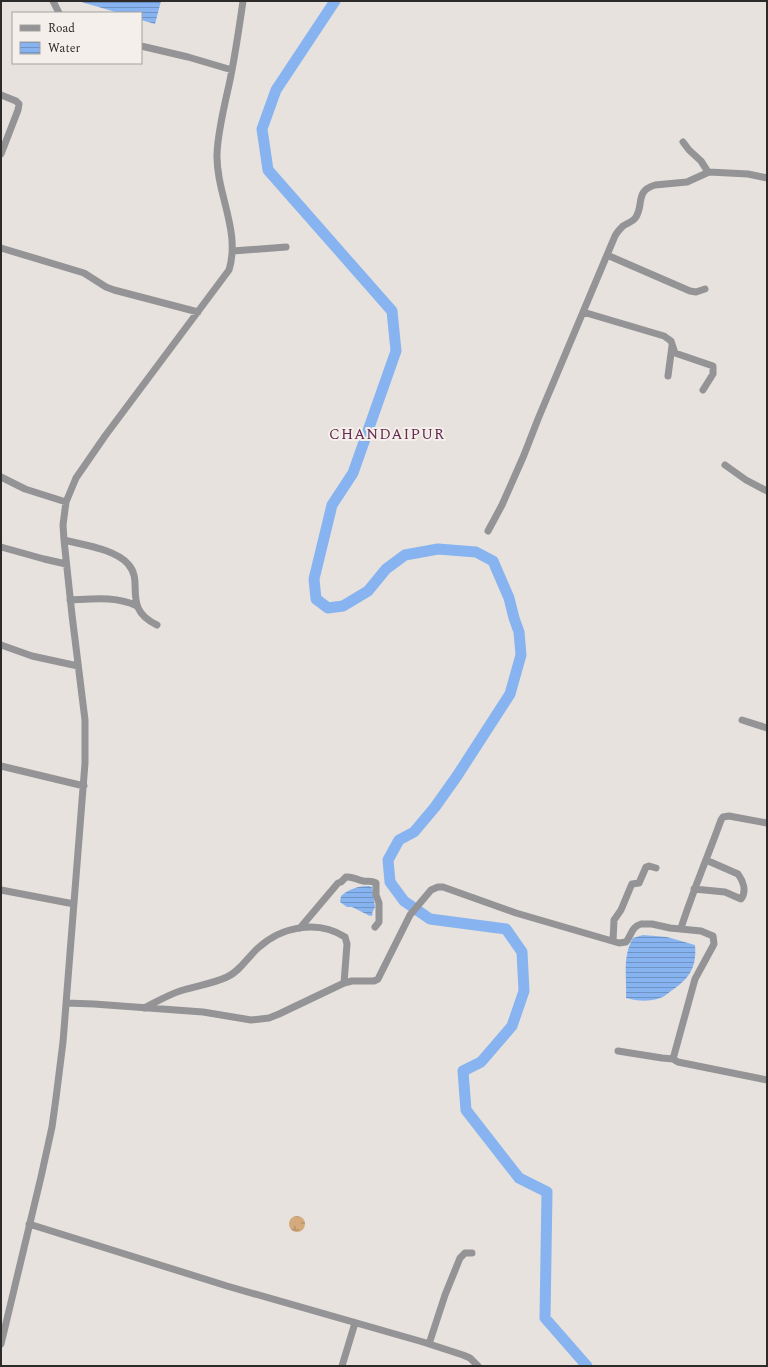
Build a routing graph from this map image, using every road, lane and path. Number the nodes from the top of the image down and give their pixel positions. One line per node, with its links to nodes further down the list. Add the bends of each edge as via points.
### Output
1 (53, 1): 3 (street)
2 (243, 1): 5 (street)
3 (58, 12)
4 (142, 46): 5 (street)
5 (232, 70): 13 (street, via 217,154 222,191 232,230)
6 (1, 95): 8 (street, via 19,104)
7 (684, 142): 9 (street, via 701,160)
8 (1, 154)
9 (708, 172): 10 (street, via 748,174); 14 (street, via 687,182 646,188 641,196 637,216 619,230)
10 (767, 178)
11 (286, 247): 13 (street)
12 (1, 248): 16 (street, via 84,273 114,290)
13 (233, 251): 16 (street, via 229,270)
14 (607, 255): 15 (street, via 690,291); 17 (street)
15 (705, 289)
16 (198, 312): 24 (street, via 105,436 76,478)
17 (583, 312): 18 (street, via 664,336 671,341); 25 (street, via 524,455)
18 (672, 346): 19 (street); 20 (street, via 675,353 713,366 712,374)
19 (668, 376)
20 (703, 390)
21 (725, 466): 23 (street)
22 (1, 477): 24 (street, via 25,489)
23 (767, 492)
24 (66, 502): 26 (street)
25 (488, 531)
26 (64, 540): 28 (street); 30 (street, via 114,555 129,565)
27 (1, 548): 28 (street)
28 (66, 564): 29 (street)
29 (70, 600): 30 (street, via 114,599); 33 (street)
30 (137, 606): 31 (street, via 145,618)
31 (157, 625)
32 (1, 645): 33 (street, via 32,656)
33 (78, 666): 37 (street, via 85,720)
34 (742, 720): 35 (street)
35 (767, 728)
36 (1, 766): 37 (street)
37 (84, 786): 43 (street)
38 (767, 823): 39 (street, via 723,817)
39 (706, 860): 41 (street); 41 (street, via 738,874 744,886 743,896 741,899 725,892)
40 (656, 868): 47 (street, via 646,867 639,883 632,884 614,920)
41 (694, 889): 46 (street)
42 (1, 890): 43 (street)
43 (74, 904): 49 (street)
44 (376, 927): 45 (street, via 379,922 379,903 376,883 352,876 338,883)
45 (300, 928): 48 (street, via 321,928 345,937 347,944); 50 (street, via 263,944 228,977 178,992)
46 (681, 928): 47 (street, via 641,924 632,929 626,942 622,944); 52 (street, via 710,934 714,944 696,979)
47 (613, 941): 48 (street, via 438,887 431,890 410,915 378,979)
48 (344, 983): 50 (street, via 279,1014 260,1019)
49 (66, 1003): 50 (street); 54 (street, via 52,1127)
50 (144, 1008)
51 (618, 1051): 52 (street)
52 (673, 1058): 53 (street, via 678,1062)
53 (767, 1080)
54 (29, 1224): 56 (street, via 212,1282); 57 (street)
55 (472, 1253): 58 (street, via 465,1253 460,1258)
56 (355, 1323): 58 (street); 59 (street)
57 (1, 1344)
58 (429, 1344): 60 (street, via 470,1358)
59 (342, 1366)
60 (478, 1366)

